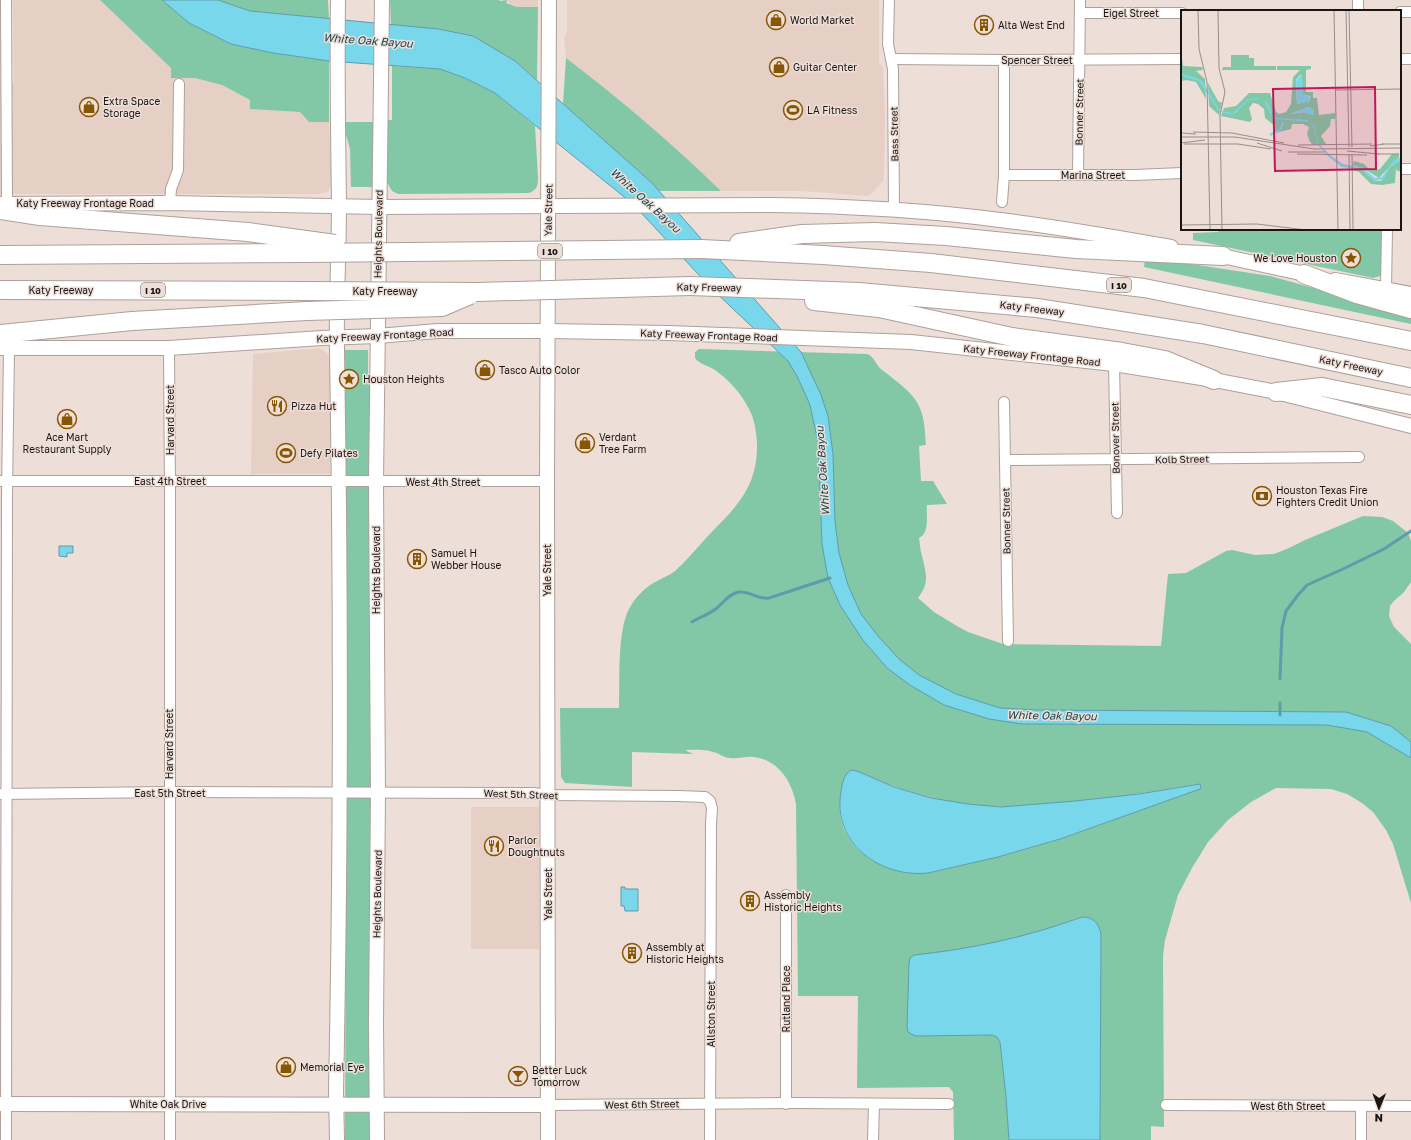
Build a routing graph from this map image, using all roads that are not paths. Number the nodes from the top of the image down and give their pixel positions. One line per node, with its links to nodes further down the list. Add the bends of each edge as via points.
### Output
1 (6, 0): 20 (street)
2 (338, 0): 19 (main road)
3 (382, 0): 22 (main road, Heights Boulevard)
4 (549, 0): 21 (main road, Yale Street)
5 (889, 0): 9 (street, Bass Street, via 888,44)
6 (1080, 0): 7 (street, Bonner Street)
7 (1080, 13): 8 (street, Eigel Street); 12 (street, Bonner Street)
8 (1181, 13)
9 (892, 59): 11 (street, Spencer Street); 23 (street, Bass Street)
10 (1181, 59): 12 (street, Spencer Street)
11 (1004, 60): 12 (street, Spencer Street); 15 (street)
12 (1080, 60): 16 (street, Bonner Street)
13 (179, 84): 18 (street, via 178,170 171,189)
14 (1181, 173): 16 (street, Marina Street)
15 (1004, 174): 16 (street, Marina Street); 17 (street)
16 (1078, 175)
17 (1002, 202)
18 (170, 203): 19 (main road, Katy Freeway Frontage Road); 20 (main road, Katy Freeway Frontage Road)
19 (339, 205): 22 (main road, Katy Freeway Frontage Road); 38 (main road)
20 (2, 206): 25 (highway, via 40,216 248,232)
21 (548, 206): 22 (main road, Katy Freeway Frontage Road); 23 (main road, Katy Freeway Frontage Road, via 770,205); 36 (main road, Yale Street)
22 (379, 207): 37 (main road, Heights Boulevard)
23 (894, 209): 28 (main road, Katy Freeway Frontage Road, via 1000,220)
24 (1387, 230): 31 (street)
25 (306, 247): 26 (highway, I 10, bridge, via 399,253); 27 (highway)
26 (701, 249): 28 (highway, via 802,234 875,232 1076,249); 39 (highway, I 10, via 931,264 1144,288)
27 (0, 255)
28 (1223, 256): 29 (main road, Katy Freeway Frontage Road)
29 (1304, 274): 31 (main road, Katy Freeway Frontage Road); 35 (highway, via 1357,294)
30 (690, 286): 33 (highway, Katy Freeway / I 10, bridge); 43 (highway, Katy Freeway / I 10, via 858,292 1037,308 1203,334); 44 (highway, via 879,308 1012,337 1165,360)
31 (1386, 289): 34 (main road, Katy Freeway Frontage Road)
32 (0, 290): 33 (highway, Katy Freeway / I 10, bridge)
33 (478, 292): 40 (highway, bridge, via 442,307 307,311 132,321)
34 (1411, 294)
35 (1411, 309)
36 (548, 331): 37 (main road, Katy Freeway Frontage Road, via 438,331); 42 (main road, Katy Freeway Frontage Road, via 911,342); 54 (main road, Yale Street)
37 (377, 336): 38 (main road, Katy Freeway Frontage Road); 56 (main road, Heights Boulevard)
38 (337, 337): 41 (main road, Katy Freeway Frontage Road); 55 (main road)
39 (1411, 341)
40 (3, 344): 41 (main road, Katy Freeway Frontage Road); 53 (street)
41 (169, 348): 52 (street, Harvard Street)
42 (1114, 364): 44 (main road, Katy Freeway Frontage Road); 51 (street, Bonover Street)
43 (1411, 378)
44 (1214, 380): 45 (main road, Katy Freeway Frontage Road)
45 (1276, 392): 47 (highway, via 1322,387); 48 (main road, Katy Freeway Frontage Road)
46 (1004, 402): 50 (street, Bonner Street)
47 (1411, 405)
48 (1411, 426)
49 (1359, 457): 51 (street, Kolb Street)
50 (1005, 460): 51 (street, Kolb Street); 58 (street, Bonner Street)
51 (1116, 460): 57 (street, Bonover Street)
52 (170, 480): 53 (street, East 4th Street); 55 (street, East 4th Street); 59 (street, Harvard Street)
53 (3, 481): 62 (street)
54 (547, 481): 56 (street, West 4th Street); 63 (main road, Yale Street)
55 (339, 482): 56 (street, West 4th Street); 60 (main road)
56 (376, 482): 61 (main road, Heights Boulevard)
57 (1116, 513)
58 (1008, 640)
59 (169, 792): 60 (street, East 5th Street); 62 (street, East 5th Street); 67 (street, Harvard Street)
60 (339, 793): 61 (street, West 5th Street); 73 (main road)
61 (378, 793): 63 (street, West 5th Street); 68 (main road, Heights Boulevard)
62 (3, 794): 66 (street)
63 (548, 795): 64 (street, West 5th Street); 74 (main road, Yale Street)
64 (702, 797): 69 (street, Allston Street, via 708,799 712,810)
65 (786, 895): 70 (street, Rutland Place)
66 (3, 1104): 67 (main road, White Oak Drive); 78 (street)
67 (170, 1104): 73 (main road, White Oak Drive); 79 (street, Harvard Street)
68 (378, 1104): 73 (main road, West 6th Street); 74 (main road, West 6th Street); 81 (main road, Heights Boulevard)
69 (710, 1104): 70 (street, West 6th Street); 74 (street, West 6th Street); 83 (street, Allston Street)
70 (786, 1104): 71 (street, West 6th Street)
71 (874, 1104): 72 (street, West 6th Street); 84 (street)
72 (949, 1104)
73 (336, 1105): 80 (main road)
74 (548, 1105): 82 (main road, Yale Street)
75 (1166, 1105): 76 (street, West 6th Street)
76 (1361, 1106): 77 (street, West 6th Street); 85 (street)
77 (1411, 1106)
78 (6, 1140)
79 (170, 1140)
80 (337, 1140)
81 (378, 1140)
82 (548, 1140)
83 (710, 1140)
84 (874, 1140)
85 (1361, 1140)

